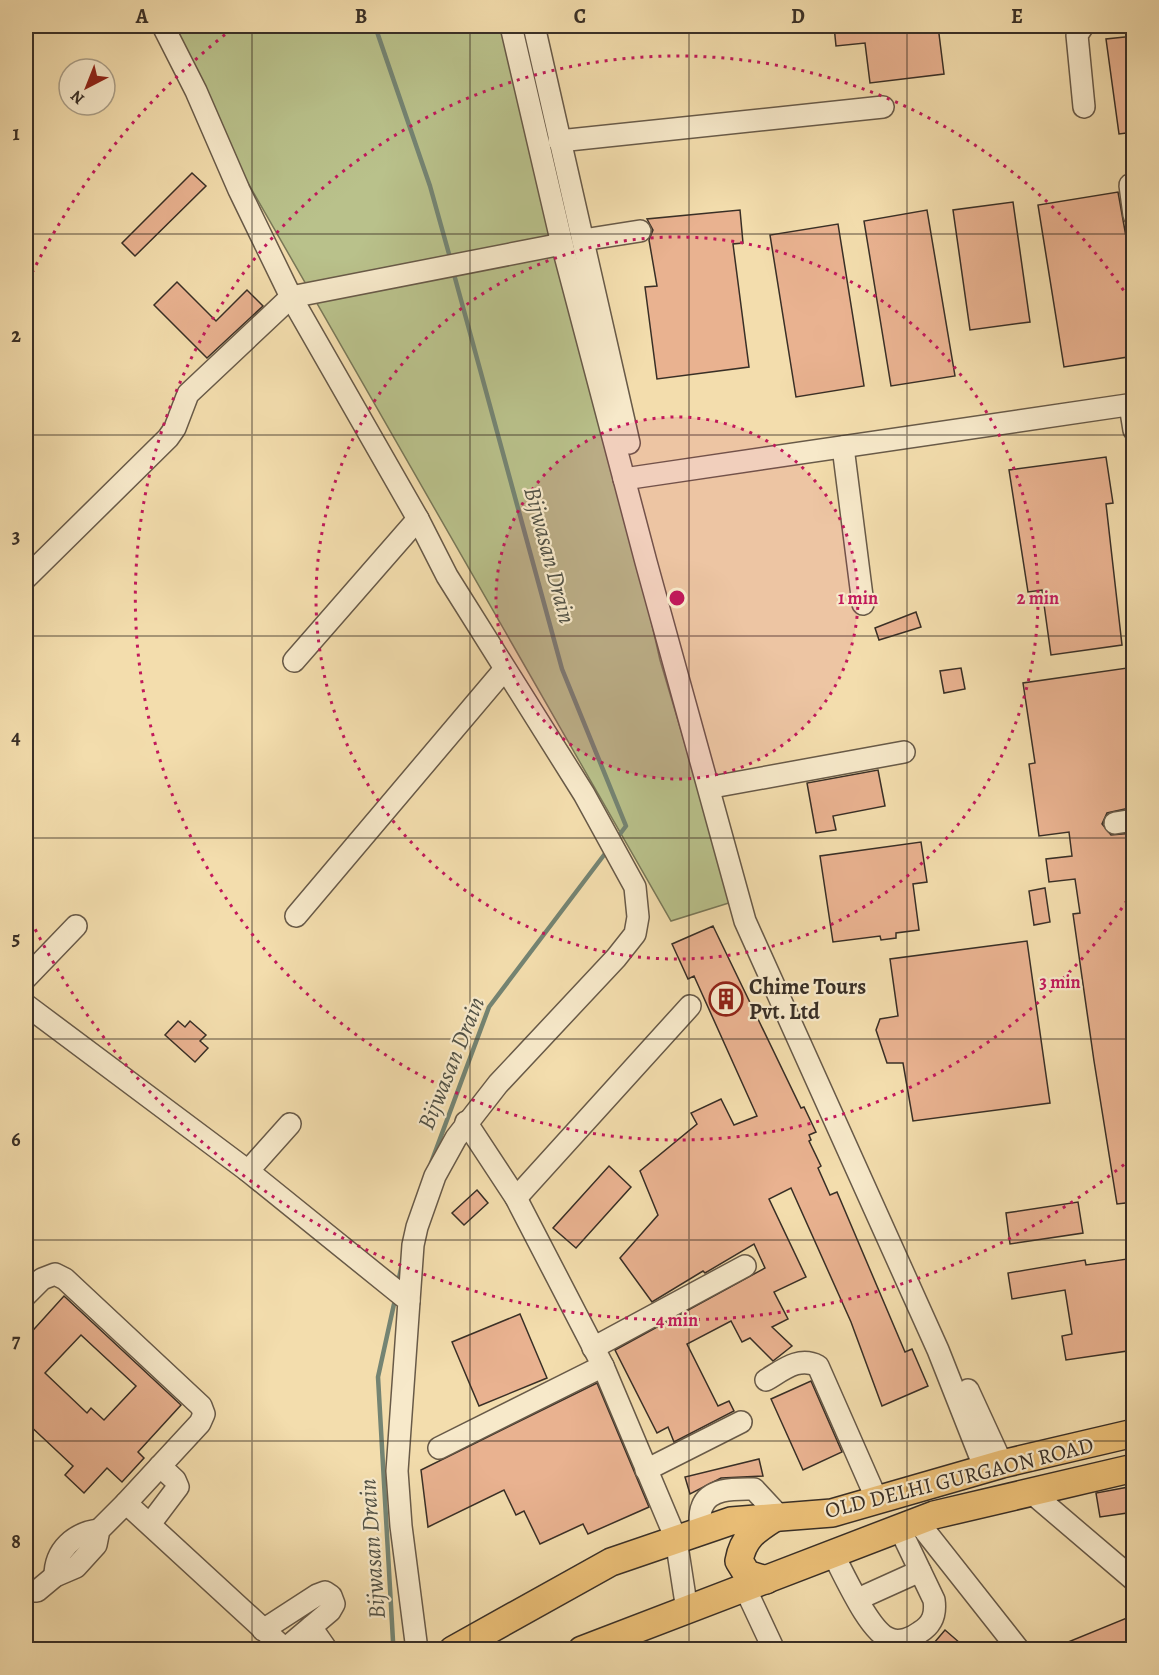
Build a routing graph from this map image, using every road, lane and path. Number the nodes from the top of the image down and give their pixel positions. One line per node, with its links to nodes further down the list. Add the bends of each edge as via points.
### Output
1 (163, 26): 12 (street)
2 (511, 26): 11 (street)
3 (534, 26): 7 (street)
4 (1083, 26): 6 (street, via 1077,35)
5 (883, 107): 7 (street)
6 (1084, 107)
7 (559, 141): 11 (street)
8 (1134, 184): 9 (street, via 1130,185)
9 (1134, 215)
10 (640, 231): 11 (street)
11 (573, 242): 12 (street); 16 (street)
12 (291, 297): 17 (street); 18 (street, via 196,385 183,403 168,438)
13 (1132, 404): 14 (street); 15 (street)
14 (1134, 430)
15 (843, 447): 16 (street); 19 (street)
16 (631, 478): 23 (street); 42 (street, via 745,921)
17 (418, 519): 20 (street); 21 (street, via 447,576)
18 (26, 578)
19 (863, 604)
20 (294, 661)
21 (504, 670): 24 (street); 29 (street, via 584,794 635,887 638,917 635,934 616,958)
22 (904, 752): 23 (street)
23 (718, 786): 42 (street, via 760,927)
24 (296, 916)
25 (76, 926): 26 (street)
26 (26, 978)
27 (26, 1005): 31 (street)
28 (690, 1006): 32 (street)
29 (466, 1122): 32 (street); 35 (street, via 424,1204 413,1245)
30 (290, 1124): 31 (street)
31 (248, 1171): 35 (street)
32 (516, 1198): 36 (street)
33 (745, 1266): 36 (street)
34 (26, 1294): 41 (street, via 42,1279 55,1274 65,1279 201,1406 204,1414 200,1423)
35 (409, 1301): 63 (street, via 397,1471)
36 (598, 1357): 40 (street); 44 (street)
37 (766, 1380): 46 (street, via 798,1362 818,1366)
38 (741, 1422): 44 (street)
39 (1134, 1433): 42 (main road, OLD DELHI GURGAON ROAD)
40 (438, 1448)
41 (160, 1467): 47 (street); 49 (street, via 178,1488)
42 (993, 1467): 46 (main road, OLD DELHI GURGAON ROAD)
43 (1134, 1468): 45 (main road, OLD DELHI GURGAON ROAD)
44 (646, 1470): 51 (street)
45 (1032, 1493): 50 (main road, OLD DELHI GURGAON ROAD, via 934,1515); 54 (street)
46 (877, 1500): 48 (main road, OLD DELHI GURGAON ROAD, via 832,1513)
47 (126, 1503): 49 (street); 56 (street, via 99,1530 78,1535 62,1550 55,1576 37,1591)
48 (777, 1518): 51 (main road, OLD DELHI GURGAON ROAD, via 731,1521); 55 (main road, via 752,1532 742,1545 739,1561)
49 (150, 1524): 60 (street)
50 (909, 1525): 52 (main road, OLD DELHI GURGAON ROAD); 53 (street); 67 (street)
51 (688, 1535): 58 (street); 64 (main road, OLD DELHI GURGAON ROAD, via 611,1562)
52 (833, 1554): 55 (main road, OLD DELHI GURGAON ROAD); 57 (street)
53 (920, 1571): 57 (street); 57 (street, via 935,1611 933,1620 912,1637 888,1639 872,1623)
54 (1134, 1580)
55 (755, 1584): 58 (main road, OLD DELHI GURGAON ROAD); 66 (street)
56 (26, 1591)
57 (858, 1599)
58 (687, 1610): 65 (main road, OLD DELHI GURGAON ROAD)
59 (311, 1627): 60 (street, via 334,1604 325,1592); 61 (street); 62 (street)
60 (263, 1630): 61 (street)
61 (285, 1649)
62 (327, 1650)
63 (417, 1650)
64 (453, 1650)
65 (582, 1650)
66 (774, 1650)
67 (1019, 1650)

